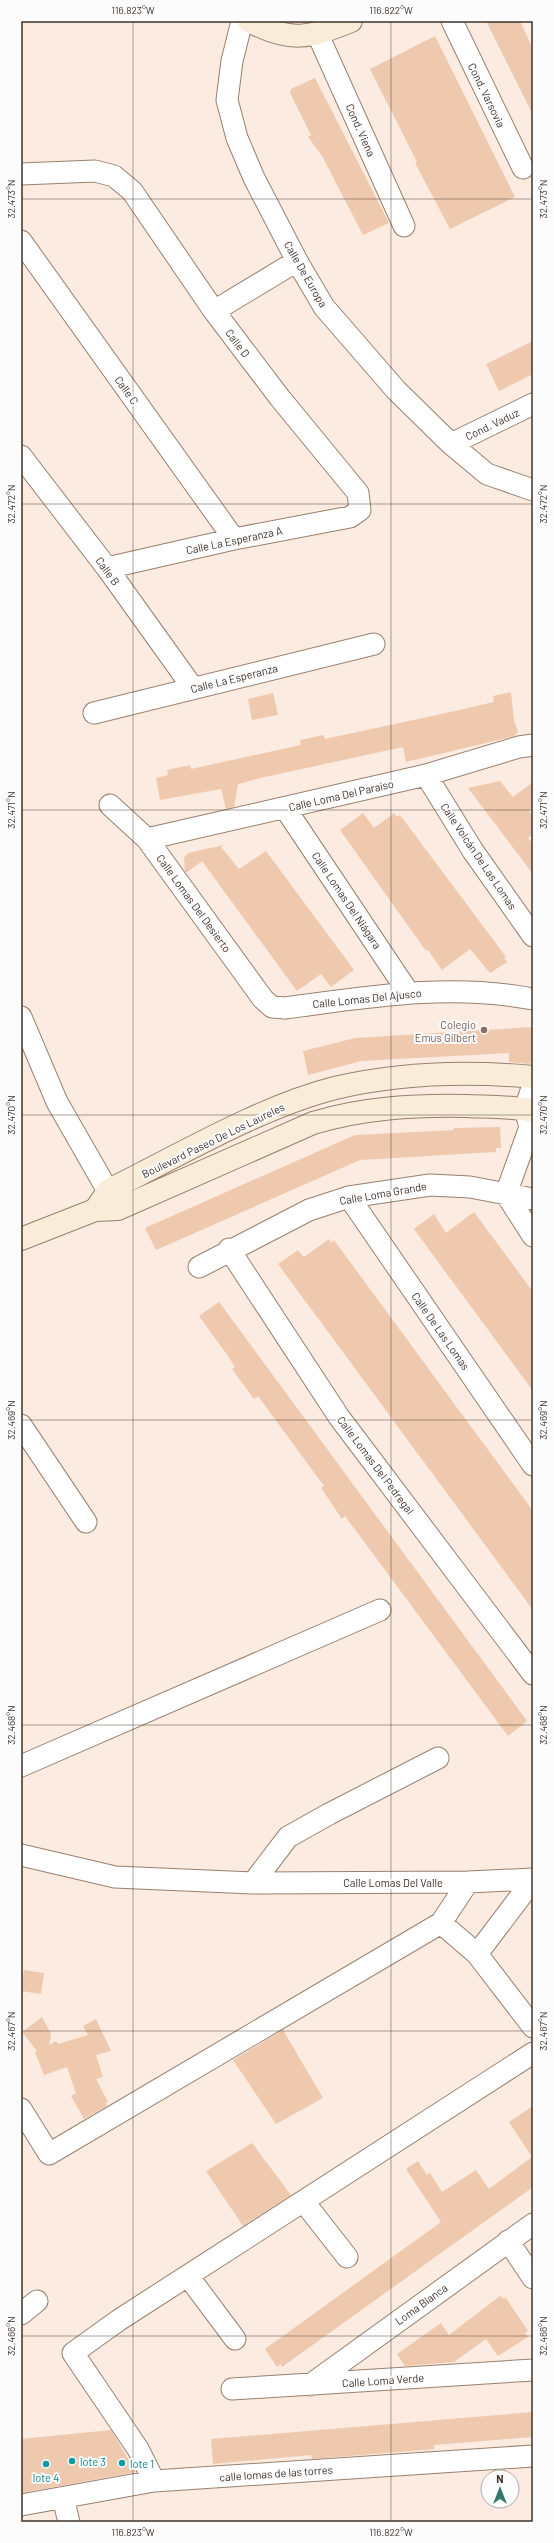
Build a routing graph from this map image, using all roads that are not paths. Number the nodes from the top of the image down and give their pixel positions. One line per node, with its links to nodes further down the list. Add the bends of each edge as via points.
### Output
1 (242, 21): 10 (street, Calle De Europa, via 232,61 227,100 237,138 254,178)
2 (249, 21): 5 (street, via 266,30 292,36)
3 (351, 21): 5 (street)
4 (452, 21): 6 (street, Cond. Varsovia)
5 (318, 34): 8 (street, Cond. Viena)
6 (523, 168)
7 (21, 174): 11 (street, Calle D, via 95,171 114,176 132,192)
8 (404, 226)
9 (21, 241): 17 (street, Calle C)
10 (297, 261): 11 (street); 13 (street, Calle De Europa, via 324,307 396,390)
11 (214, 311): 16 (street, Calle D, via 280,398 358,493)
12 (533, 404): 13 (street, Cond. Vaduz)
13 (452, 444): 15 (street, Calle De Europa, via 487,474)
14 (21, 456): 18 (street, Calle B)
15 (533, 490)
16 (360, 510): 17 (street, Calle La Esperanza A, via 350,517)
17 (234, 539): 18 (street, Calle La Esperanza A)
18 (106, 568): 20 (street, Calle B)
19 (374, 644): 20 (street, Calle La Esperanza)
20 (193, 688): 21 (street, Calle La Esperanza)
21 (94, 714)
22 (533, 745): 23 (street, Calle Loma Del Paraíso)
23 (426, 775): 25 (street, Calle Loma Del Paraíso); 27 (street, Calle Volcán De Las Lomas)
24 (110, 805): 26 (street, Calle Lomas Del Desierto)
25 (285, 808): 26 (street, Calle Loma Del Paraíso); 28 (street, Calle Lomas Del Niágara)
26 (147, 839): 30 (street, Calle Lomas Del Desierto, via 263,999)
27 (533, 936)
28 (408, 992): 29 (street, Calle Lomas Del Ajusco, via 513,995); 30 (street, Calle Lomas Del Ajusco, via 285,1008)
29 (533, 999)
30 (272, 1007)
31 (21, 1017): 38 (street, via 57,1102)
32 (533, 1077): 38 (street, Boulevard Paseo De Los Laureles, via 494,1074 435,1075 370,1081 334,1089 260,1115)
33 (533, 1085): 34 (street)
34 (530, 1118): 35 (street); 38 (street, Boulevard Paseo De Los Laureles, via 490,1106 407,1107 345,1114 312,1123)
35 (506, 1194): 36 (street, Calle Loma Grande, via 470,1187 430,1185); 37 (street, Calle Loma Grande); 39 (street)
36 (349, 1197): 41 (street, Calle Loma Grande, via 309,1210); 44 (street, Calle De Las Lomas)
37 (533, 1199)
38 (114, 1200): 40 (street)
39 (533, 1236)
40 (21, 1239)
41 (229, 1249): 42 (street, Calle Loma Grande); 47 (street, Calle Lomas Del Pedregal, via 339,1416)
42 (199, 1267)
43 (21, 1425): 45 (street)
44 (533, 1464)
45 (86, 1522)
46 (380, 1610): 49 (street)
47 (533, 1674)
48 (438, 1758): 53 (street, via 288,1838)
49 (21, 1766)
50 (21, 1855): 53 (street, Calle Lomas Del Valle, via 114,1877)
51 (533, 1879): 52 (street, Calle Lomas Del Valle); 55 (street)
52 (468, 1882): 53 (street, Calle Lomas Del Valle); 54 (street)
53 (253, 1883)
54 (441, 1923): 55 (street); 58 (street, via 49,2154)
55 (477, 1954): 56 (street)
56 (533, 2027)
57 (533, 2053): 59 (street)
58 (21, 2109)
59 (304, 2202): 62 (street); 63 (street)
60 (533, 2224): 61 (street, Loma Blanca)
61 (508, 2241): 64 (street); 69 (street, Loma Blanca)
62 (347, 2257)
63 (188, 2276): 67 (street); 72 (street, via 73,2353 138,2449)
64 (533, 2278)
65 (37, 2301): 66 (street)
66 (21, 2314)
67 (235, 2339)
68 (533, 2370): 69 (street, Calle Loma Verde)
69 (310, 2386): 70 (street, Calle Loma Verde)
70 (232, 2389)
71 (533, 2456): 72 (street, calle lomas de las torres)
72 (154, 2481): 73 (street, calle lomas de las torres)
73 (63, 2498): 74 (street, calle lomas de las torres); 75 (street)
74 (21, 2505)
75 (69, 2522)

